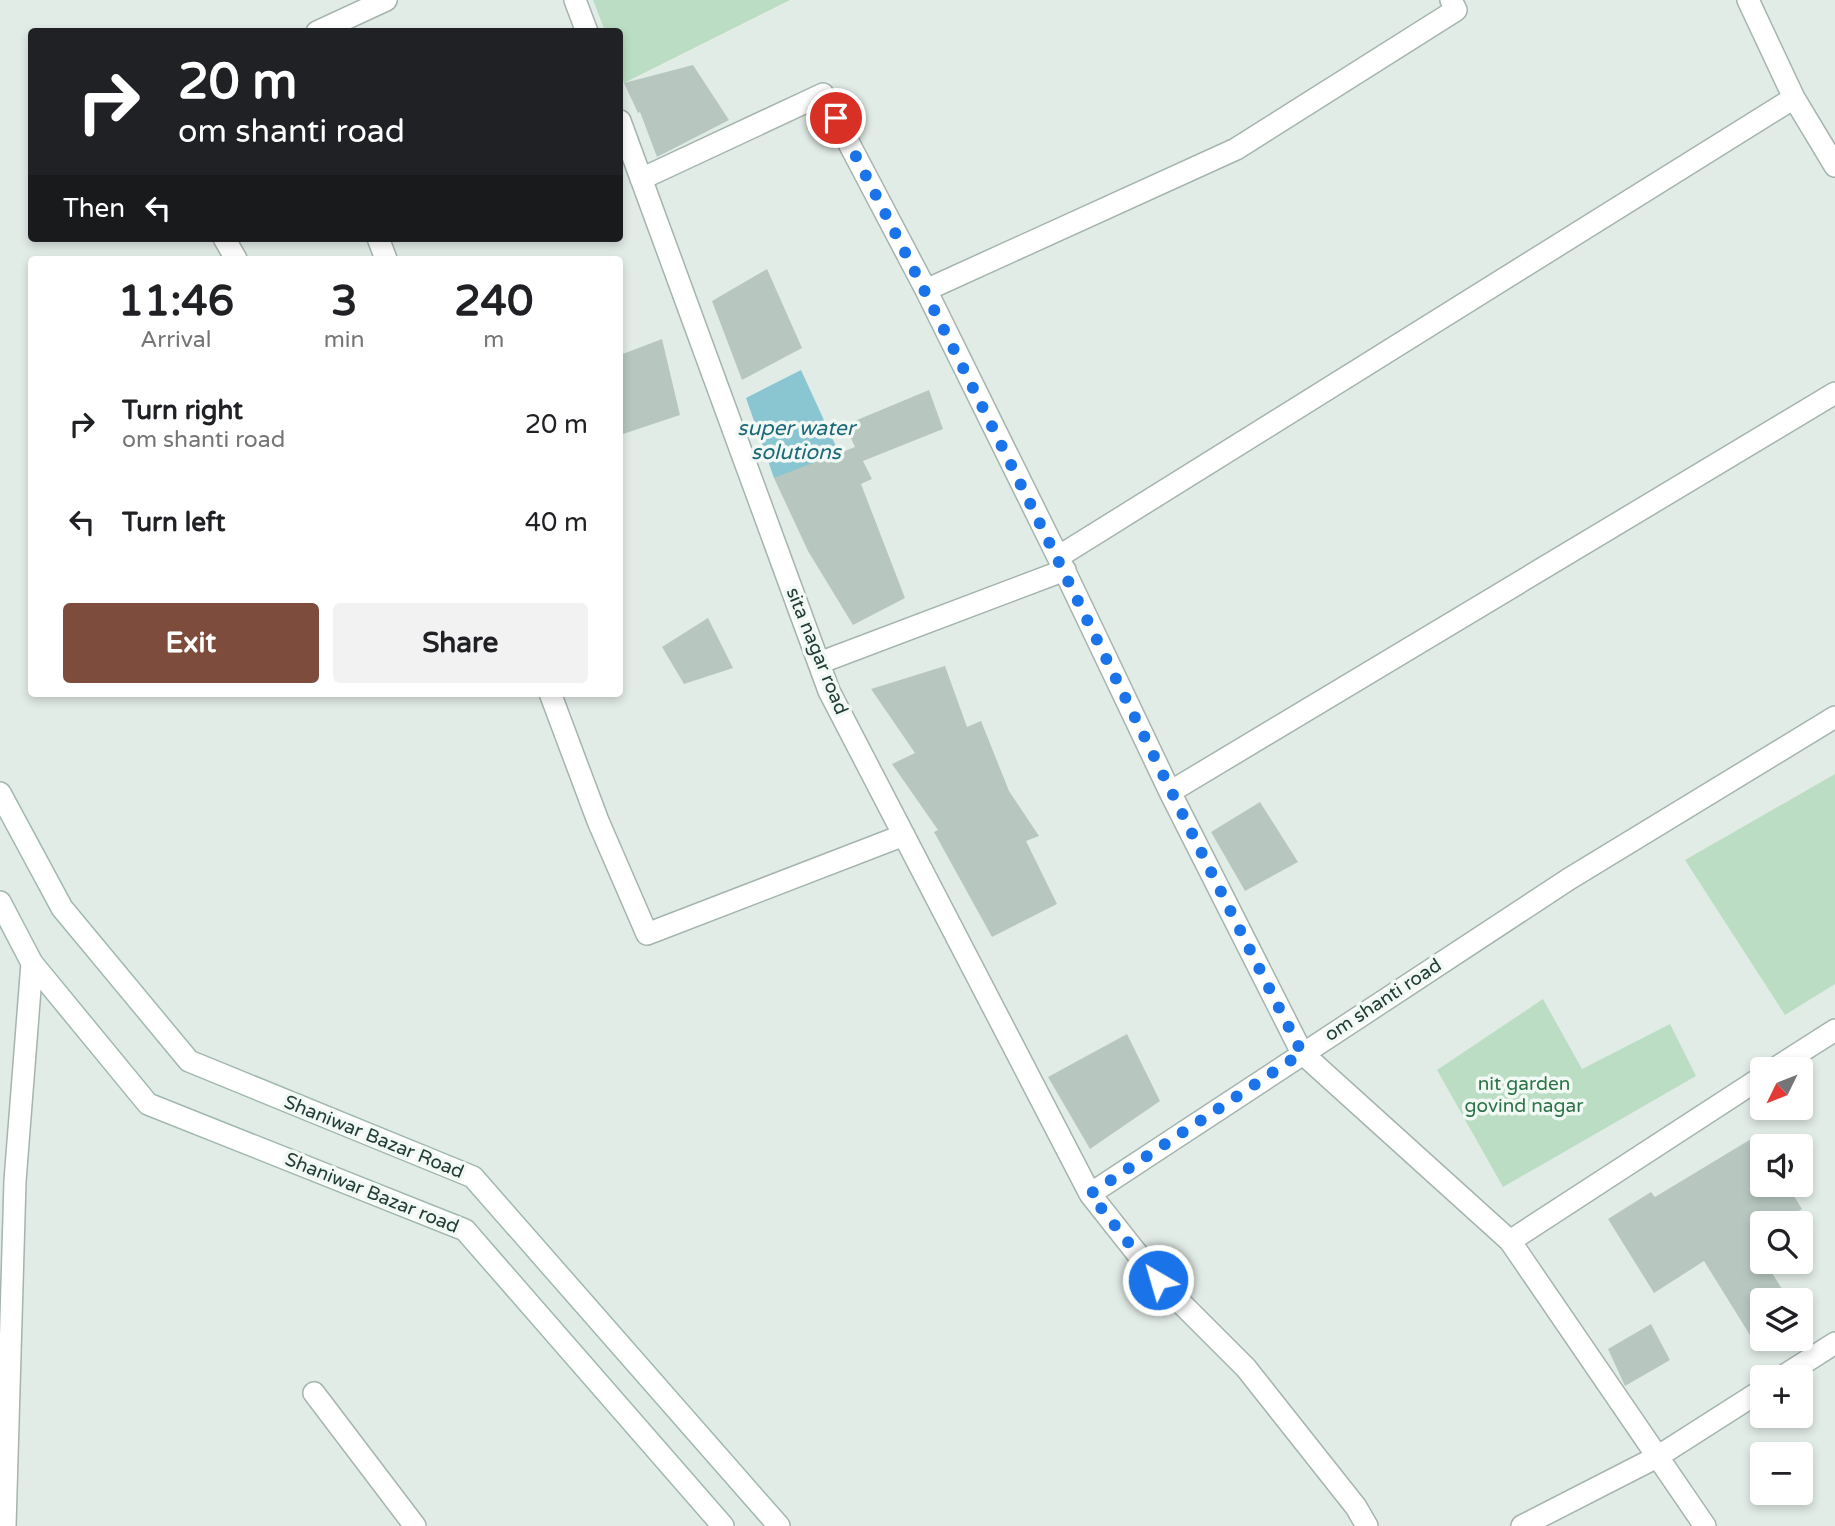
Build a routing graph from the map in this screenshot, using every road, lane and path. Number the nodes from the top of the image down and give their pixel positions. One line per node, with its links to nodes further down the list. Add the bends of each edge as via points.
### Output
1 (386, 0): 5 (street)
2 (575, 0): 6 (street)
3 (1451, 0): 11 (street, via 1456,10 1236,149)
4 (1748, 0): 7 (street)
5 (326, 28)
6 (586, 28)
7 (1794, 98): 9 (street); 13 (street)
8 (623, 129): 10 (street, sita nagar road)
9 (1835, 166)
10 (641, 179): 11 (street, via 823,94); 14 (street, sita nagar road)
11 (926, 290): 13 (street)
12 (1835, 393): 17 (street)
13 (1062, 564): 14 (street); 17 (street)
14 (819, 663): 19 (street, sita nagar road)
15 (552, 697): 19 (street, via 647,934)
16 (1835, 717): 23 (street, om shanti road, via 1569,879)
17 (1170, 792): 23 (street)
18 (0, 793): 36 (street, Shaniwar Bazar Road, via 62,908 188,1061 473,1177)
19 (904, 835): 26 (street, sita nagar road)
20 (0, 902): 21 (street, Shaniwar Bazar road)
21 (32, 963): 33 (street, via 15,1181); 35 (street, Shaniwar Bazar road, via 148,1104 465,1230)
22 (1835, 1030): 24 (street)
23 (1302, 1053): 26 (street, om shanti road); 27 (street)
24 (1793, 1057)
25 (1750, 1085): 27 (street)
26 (1090, 1194): 37 (street, via 1158,1280 1246,1368)
27 (1510, 1241): 32 (street)
28 (1835, 1343): 29 (street)
29 (1801, 1365)
30 (314, 1393): 34 (street)
31 (1750, 1398): 32 (street)
32 (1657, 1457): 38 (street); 39 (street)
33 (5, 1526)
34 (415, 1526)
35 (723, 1526)
36 (779, 1526)
37 (1367, 1526)
38 (1522, 1526)
39 (1705, 1526)

